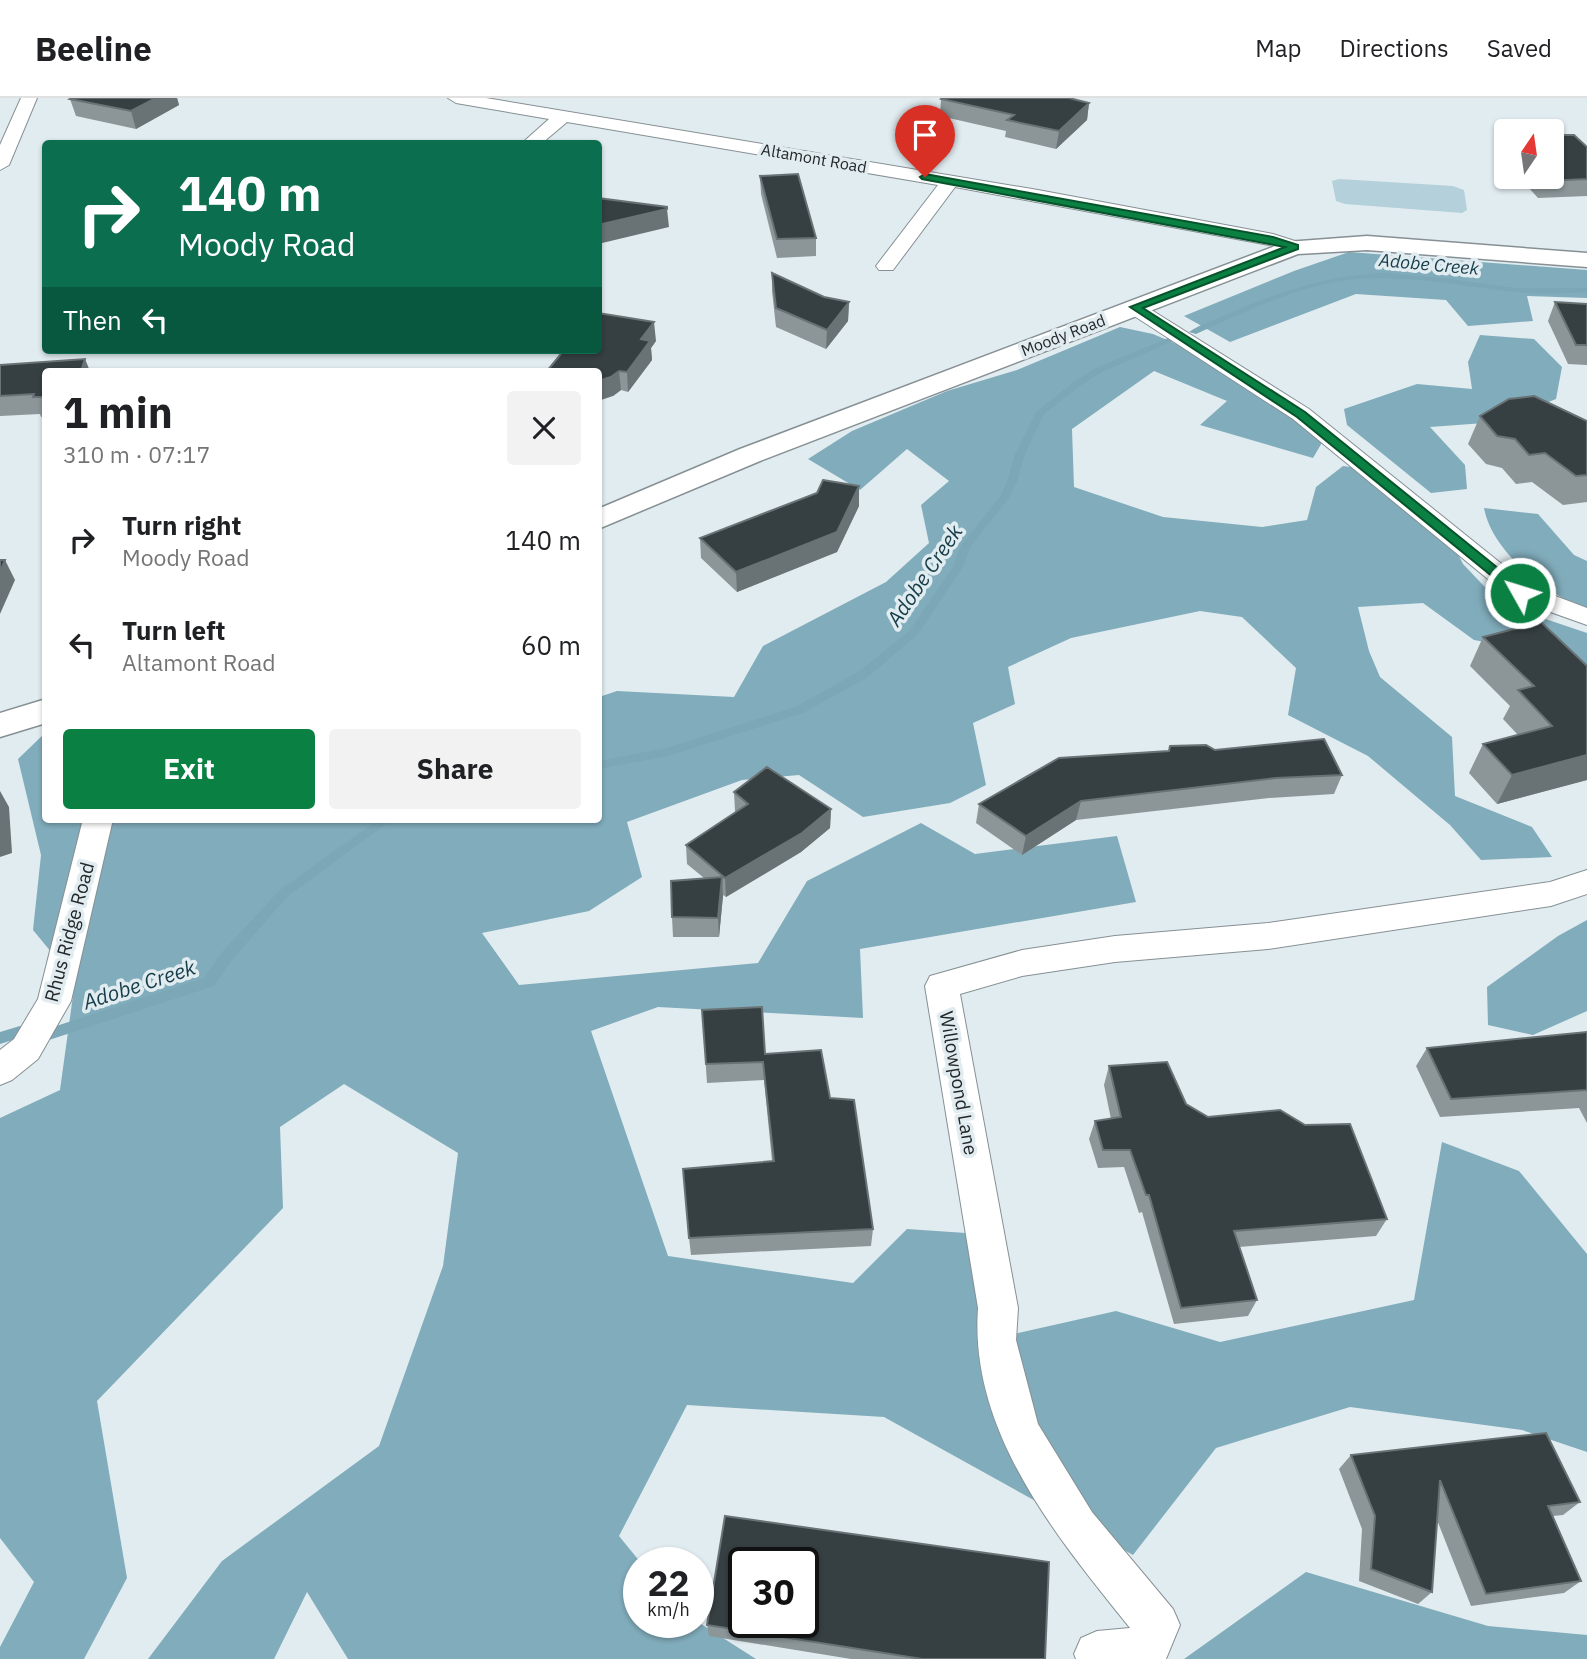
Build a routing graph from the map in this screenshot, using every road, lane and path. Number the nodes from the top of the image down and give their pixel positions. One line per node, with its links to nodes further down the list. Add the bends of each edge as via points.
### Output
1 (29, 98): 5 (street)
2 (456, 98): 3 (street, Altamont Road)
3 (562, 117): 4 (street); 6 (street, Altamont Road)
4 (535, 140)
5 (0, 166)
6 (950, 181): 7 (street, Altamont Road); 9 (street)
7 (1294, 247): 8 (street, Moody Road, via 1367,243); 10 (street, Moody Road)
8 (1587, 260)
9 (886, 265)
10 (1135, 307): 11 (street, Moody Road, via 750,455); 12 (street, via 1301,414 1520,593)
11 (602, 518)
12 (1587, 617)
13 (42, 712): 14 (street)
14 (0, 725)
15 (97, 823): 17 (street, Rhus Ridge Road, via 54,1000 26,1049)
16 (1587, 882): 18 (street, Willowpond Lane, via 1551,894 1268,936 1115,949 1022,963 942,986 998,1308 996,1340 1018,1432 1077,1527 1157,1625 1147,1649)
17 (0, 1070)
18 (1097, 1654)

